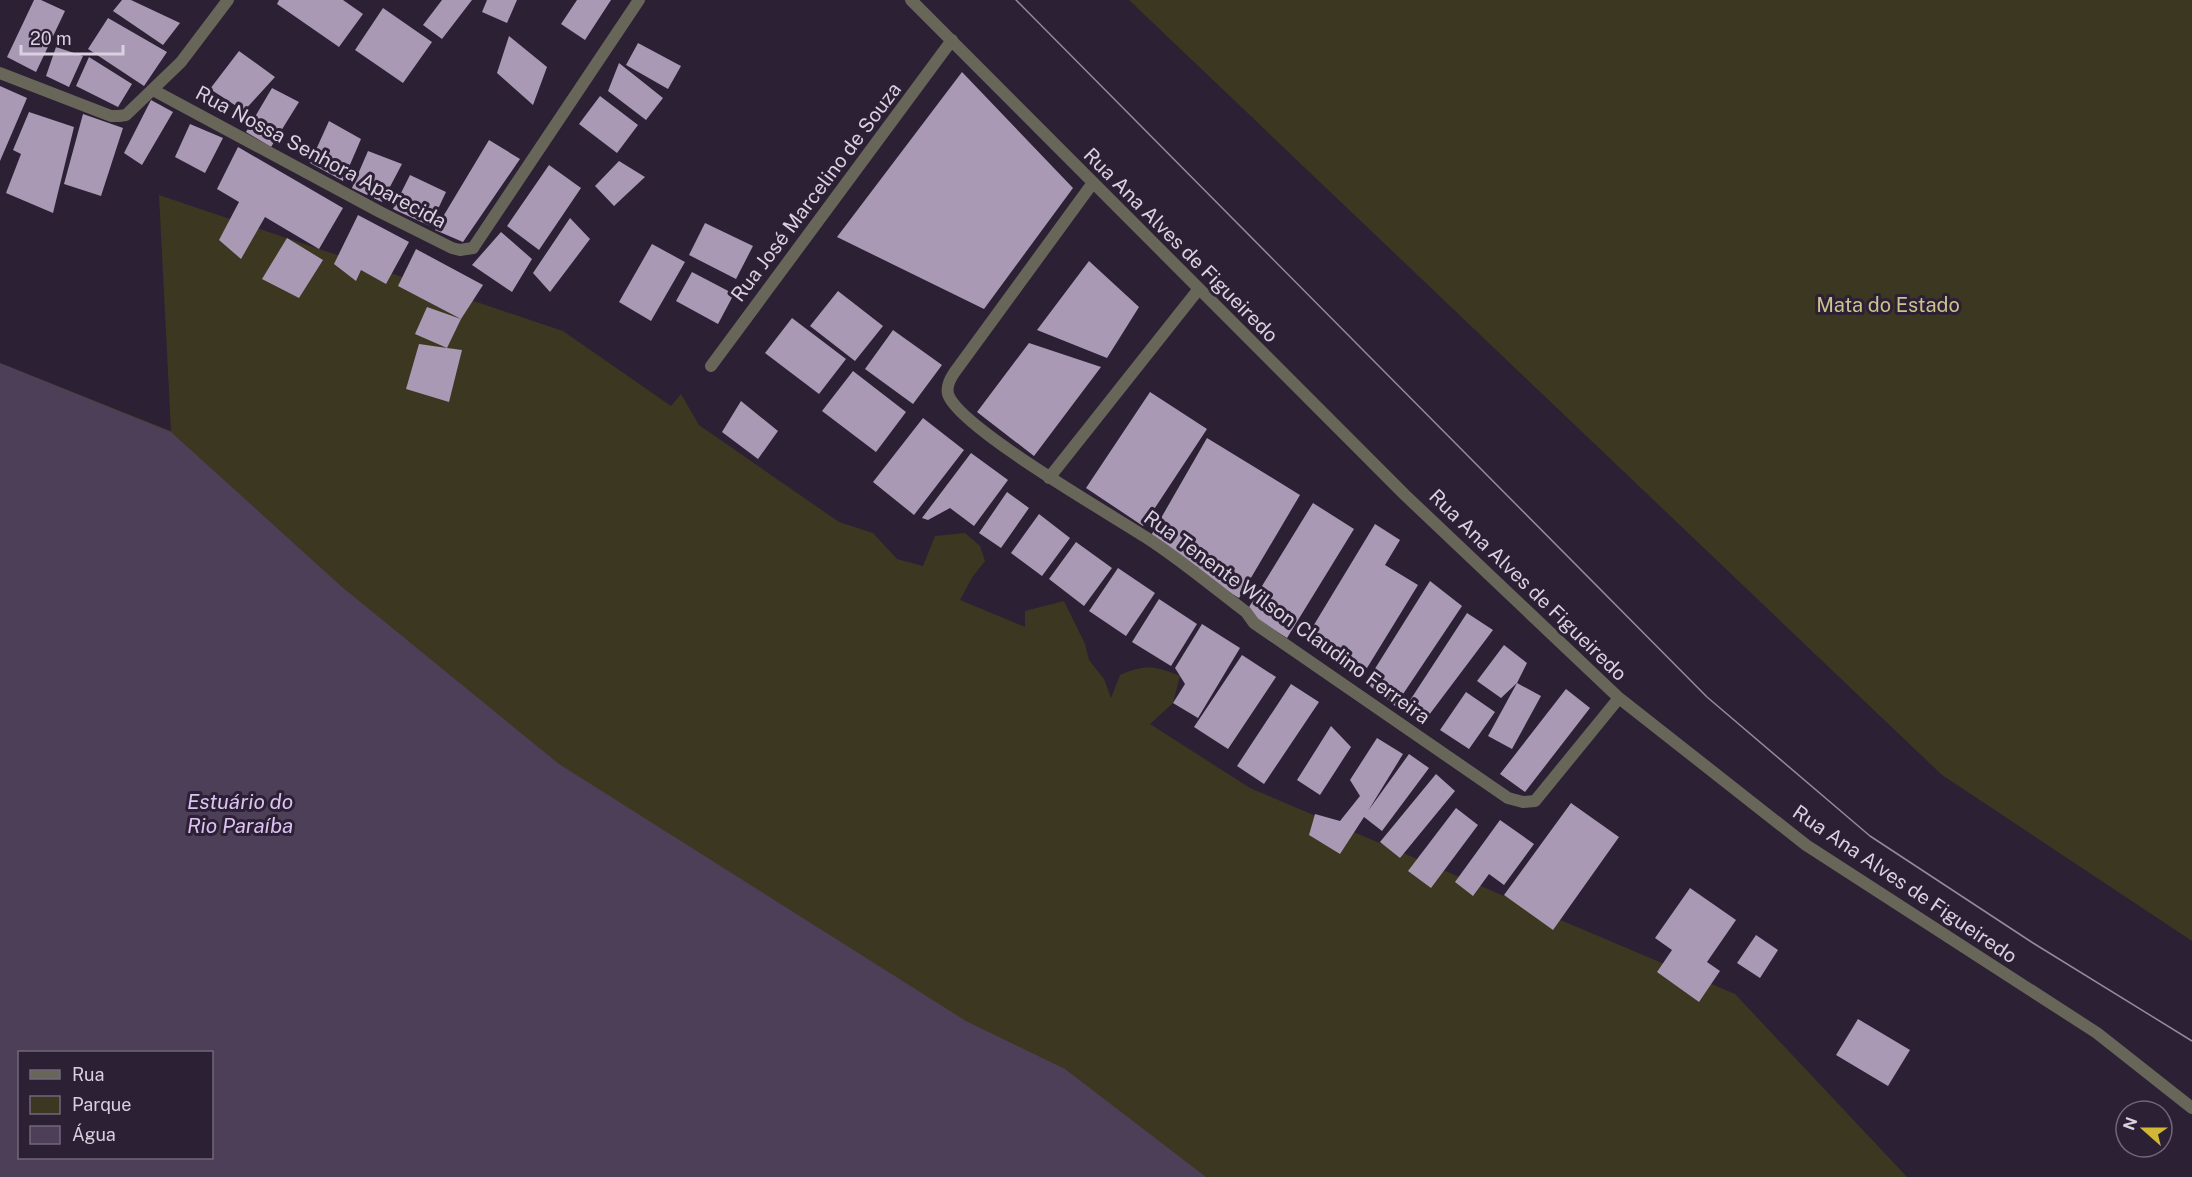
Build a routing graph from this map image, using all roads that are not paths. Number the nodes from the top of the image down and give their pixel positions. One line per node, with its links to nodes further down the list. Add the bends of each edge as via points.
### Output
1 (228, 0): 6 (street, via 181,62)
2 (639, 0): 6 (street, Rua Nossa Senhora Aparecida, via 473,248 452,248)
3 (911, 0): 4 (street, Rua Ana Alves de Figueiredo)
4 (952, 40): 7 (street, Rua Ana Alves de Figueiredo); 9 (street, Rua José Marcelino de Souza)
5 (0, 73): 6 (street, via 118,117 126,115)
6 (153, 90)
7 (1092, 184): 8 (street, Rua Ana Alves de Figueiredo); 10 (street, Rua Tenente Wilson Claudino Ferreira, via 948,384 948,395 969,420)
8 (1198, 290): 10 (street); 11 (street, Rua Ana Alves de Figueiredo)
9 (711, 366)
10 (1049, 478): 11 (street, Rua Tenente Wilson Claudino Ferreira, via 1149,539 1254,622 1508,798 1535,801)
11 (1619, 699): 12 (street, Rua Ana Alves de Figueiredo, via 1806,845 2097,1033)
12 (2192, 1108)

